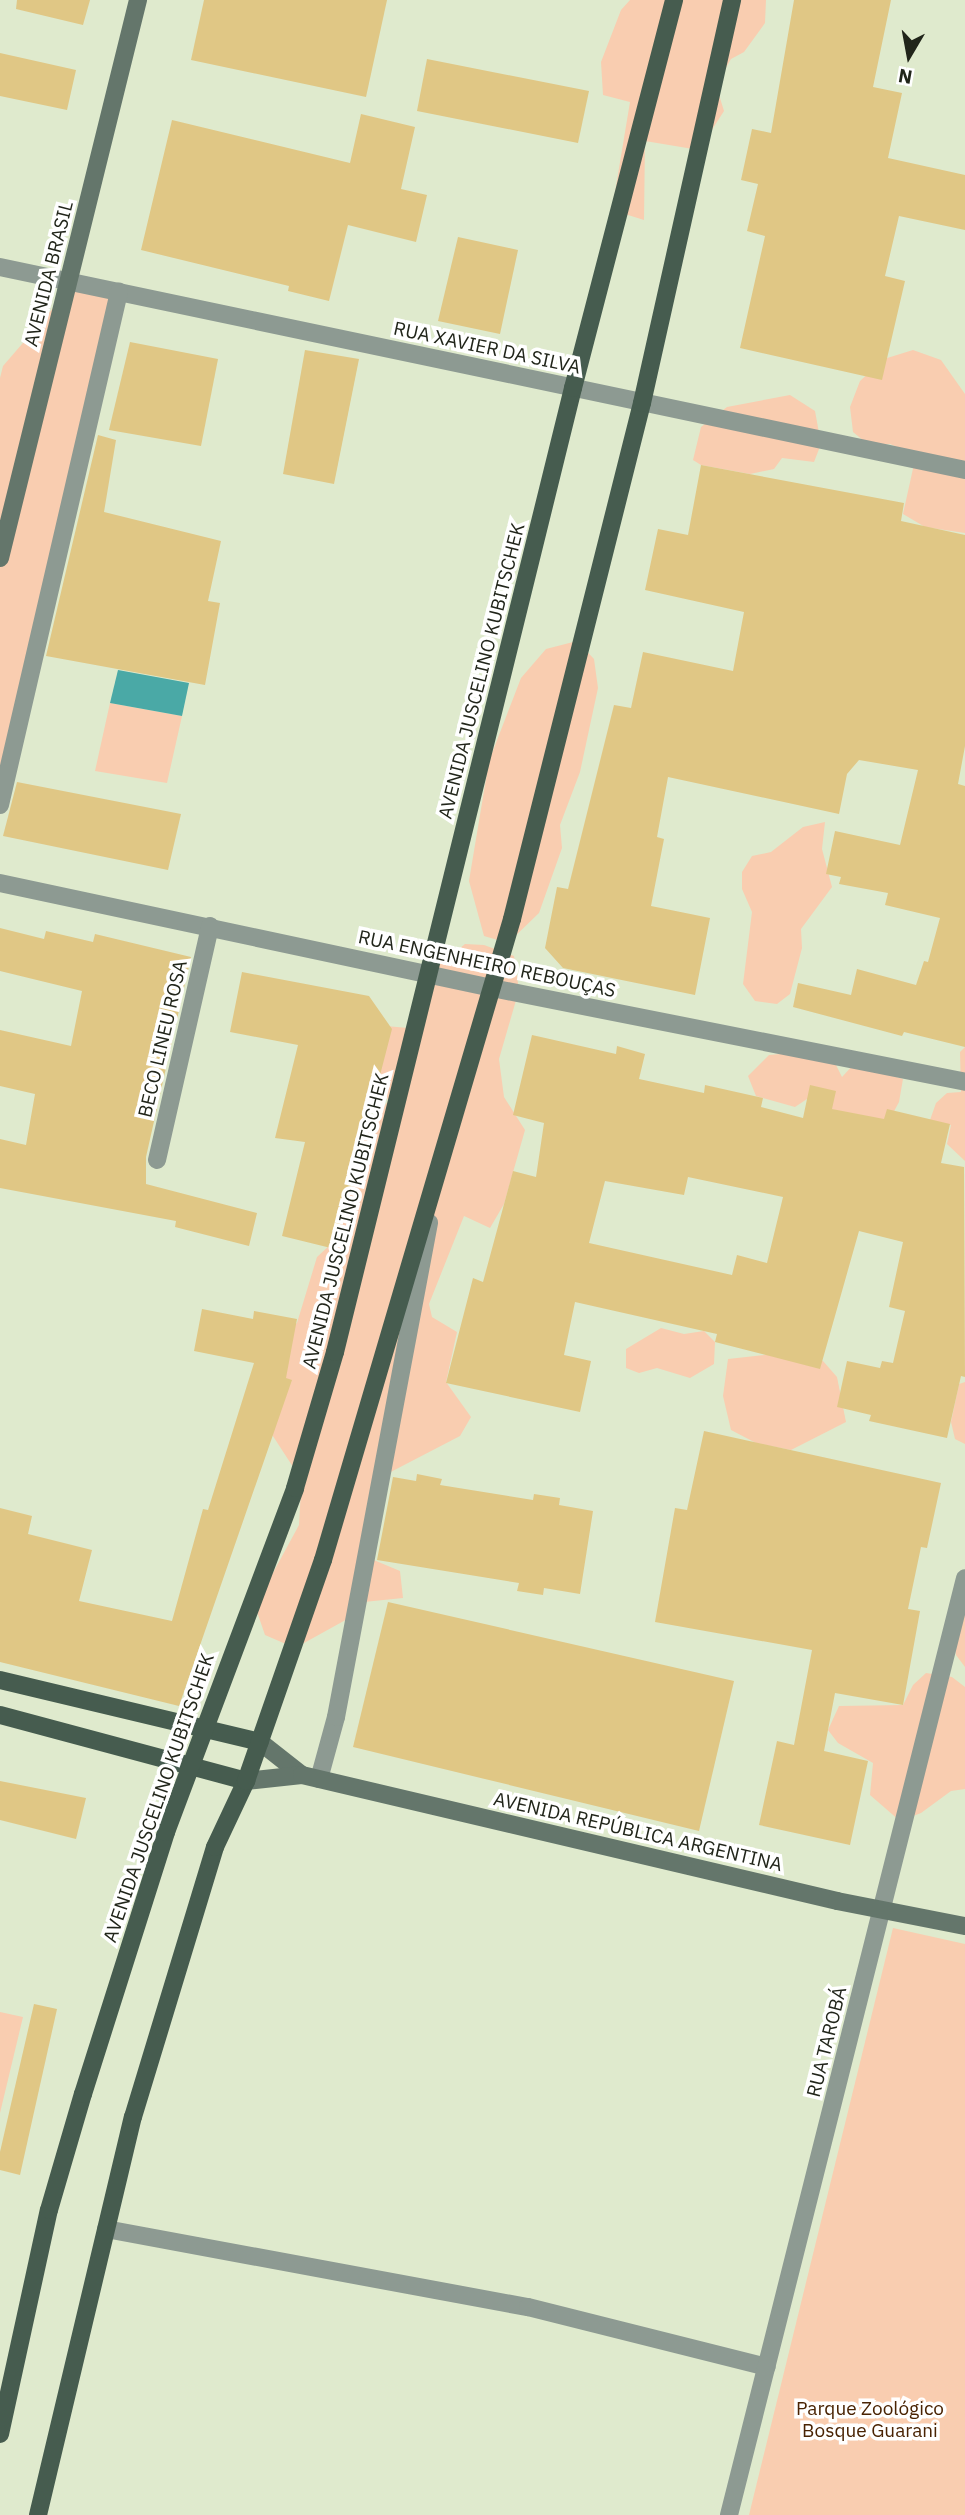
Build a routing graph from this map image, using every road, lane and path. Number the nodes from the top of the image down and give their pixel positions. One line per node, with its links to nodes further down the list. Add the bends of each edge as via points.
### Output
1 (138, 0): 5 (street, AVENIDA BRASIL)
2 (674, 0): 7 (main road, AVENIDA JUSCELINO KUBITSCHEK)
3 (732, 0): 8 (main road)
4 (0, 267): 5 (street, RUA XAVIER DA SILVA)
5 (69, 281): 6 (street, RUA XAVIER DA SILVA); 10 (street, AVENIDA BRASIL)
6 (119, 292): 7 (street, RUA XAVIER DA SILVA); 11 (street)
7 (573, 388): 8 (street, RUA XAVIER DA SILVA); 14 (main road, AVENIDA JUSCELINO KUBITSCHEK)
8 (642, 403): 9 (street, RUA XAVIER DA SILVA); 15 (main road)
9 (965, 470)
10 (0, 558)
11 (0, 805)
12 (0, 883): 13 (street, RUA ENGENHEIRO REBOUÇAS)
13 (210, 926): 14 (street, RUA ENGENHEIRO REBOUÇAS); 17 (street, BECO LINEU ROSA)
14 (429, 973): 15 (street, RUA ENGENHEIRO REBOUÇAS); 22 (main road, AVENIDA JUSCELINO KUBITSCHEK, via 373,1208 295,1488)
15 (492, 988): 16 (street, RUA ENGENHEIRO REBOUÇAS); 18 (main road)
16 (965, 1082)
17 (157, 1160)
18 (434, 1195): 23 (main road, via 323,1560); 25 (street, via 337,1717)
19 (965, 1578): 27 (street, RUA TAROBÁ)
20 (0, 1680): 22 (main road, AVENIDA REPÚBLICA ARGENTINA)
21 (0, 1715): 24 (main road, AVENIDA REPÚBLICA ARGENTINA)
22 (202, 1726): 23 (main road, AVENIDA REPÚBLICA ARGENTINA); 24 (main road, AVENIDA JUSCELINO KUBITSCHEK)
23 (260, 1742): 25 (street, AVENIDA REPÚBLICA ARGENTINA); 26 (main road)
24 (190, 1763): 26 (main road, AVENIDA REPÚBLICA ARGENTINA); 31 (main road, AVENIDA JUSCELINO KUBITSCHEK, via 50,2210)
25 (311, 1777): 26 (street, AVENIDA REPÚBLICA ARGENTINA); 27 (street, AVENIDA REPÚBLICA ARGENTINA)
26 (246, 1781): 29 (main road, via 215,1847 134,2117)
27 (880, 1909): 28 (street, AVENIDA REPÚBLICA ARGENTINA); 30 (street, RUA TAROBÁ)
28 (965, 1926)
29 (106, 2229): 30 (street, via 535,2309); 32 (main road)
30 (767, 2367): 33 (street, RUA TAROBÁ)
31 (0, 2434)
32 (38, 2515)
33 (729, 2515)

